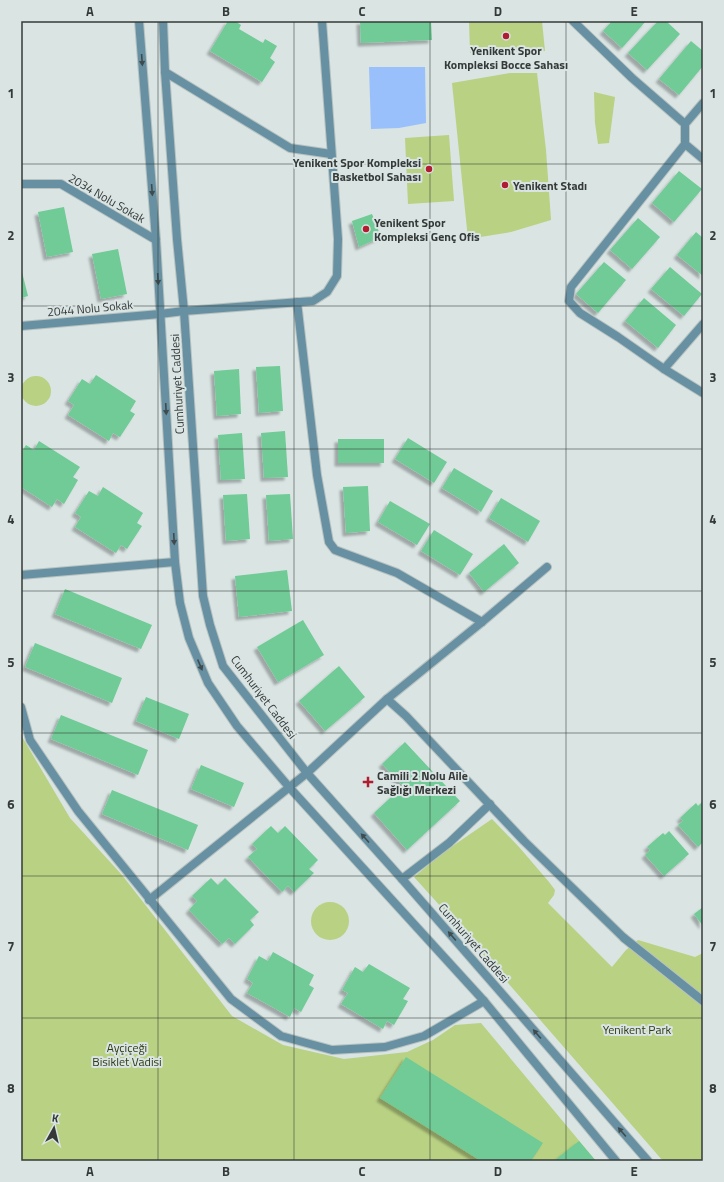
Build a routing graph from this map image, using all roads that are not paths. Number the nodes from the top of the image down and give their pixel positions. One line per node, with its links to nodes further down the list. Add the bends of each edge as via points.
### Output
1 (139, 21): 12 (street, Cumhuriyet Caddesi, one-way to 12)
2 (163, 21): 5 (street, Cumhuriyet Caddesi)
3 (322, 21): 9 (street, 2044 Nolu Sokak)
4 (573, 21): 7 (street, via 632,78)
5 (165, 72): 9 (street, via 290,148); 14 (street, Cumhuriyet Caddesi)
6 (703, 103): 7 (street)
7 (685, 124): 8 (street)
8 (685, 144): 10 (street); 18 (street, via 571,287 569,301 580,313)
9 (331, 154): 13 (street, 2044 Nolu Sokak, via 338,239 337,276 327,292 313,301)
10 (703, 159)
11 (21, 184): 12 (street, 2034 Nolu Sokak, via 61,184)
12 (156, 240): 15 (street, Cumhuriyet Caddesi, one-way to 15)
13 (297, 302): 14 (street, 2044 Nolu Sokak); 23 (street, via 317,475 329,542 335,550 397,573)
14 (184, 311): 15 (street, 2044 Nolu Sokak); 26 (street, Cumhuriyet Caddesi, via 199,557 203,596 210,625 223,666)
15 (160, 314): 17 (street, 2044 Nolu Sokak); 20 (street, Cumhuriyet Caddesi, one-way to 20)
16 (703, 324): 18 (street)
17 (21, 326)
18 (664, 368): 19 (street)
19 (703, 393)
20 (175, 562): 22 (street); 27 (street, Cumhuriyet Caddesi, one-way to 27, via 180,603 189,638 208,683 237,726)
21 (547, 567): 23 (street)
22 (21, 575)
23 (482, 622): 24 (street)
24 (387, 699): 26 (street); 28 (street)
25 (21, 707): 30 (street, via 30,740 78,811)
26 (307, 773): 27 (street); 29 (street, Cumhuriyet Caddesi, one-way to 26)
27 (289, 787): 30 (street); 31 (street, Cumhuriyet Caddesi)
28 (490, 804): 29 (street, via 449,842); 32 (street, via 524,841 624,938)
29 (402, 879): 34 (street, Cumhuriyet Caddesi, one-way to 29)
30 (149, 900): 31 (street, via 231,999 282,1036 332,1050 385,1047 424,1036)
31 (484, 1001): 33 (street, Cumhuriyet Caddesi)
32 (703, 1001)
33 (616, 1161)
34 (648, 1161)

